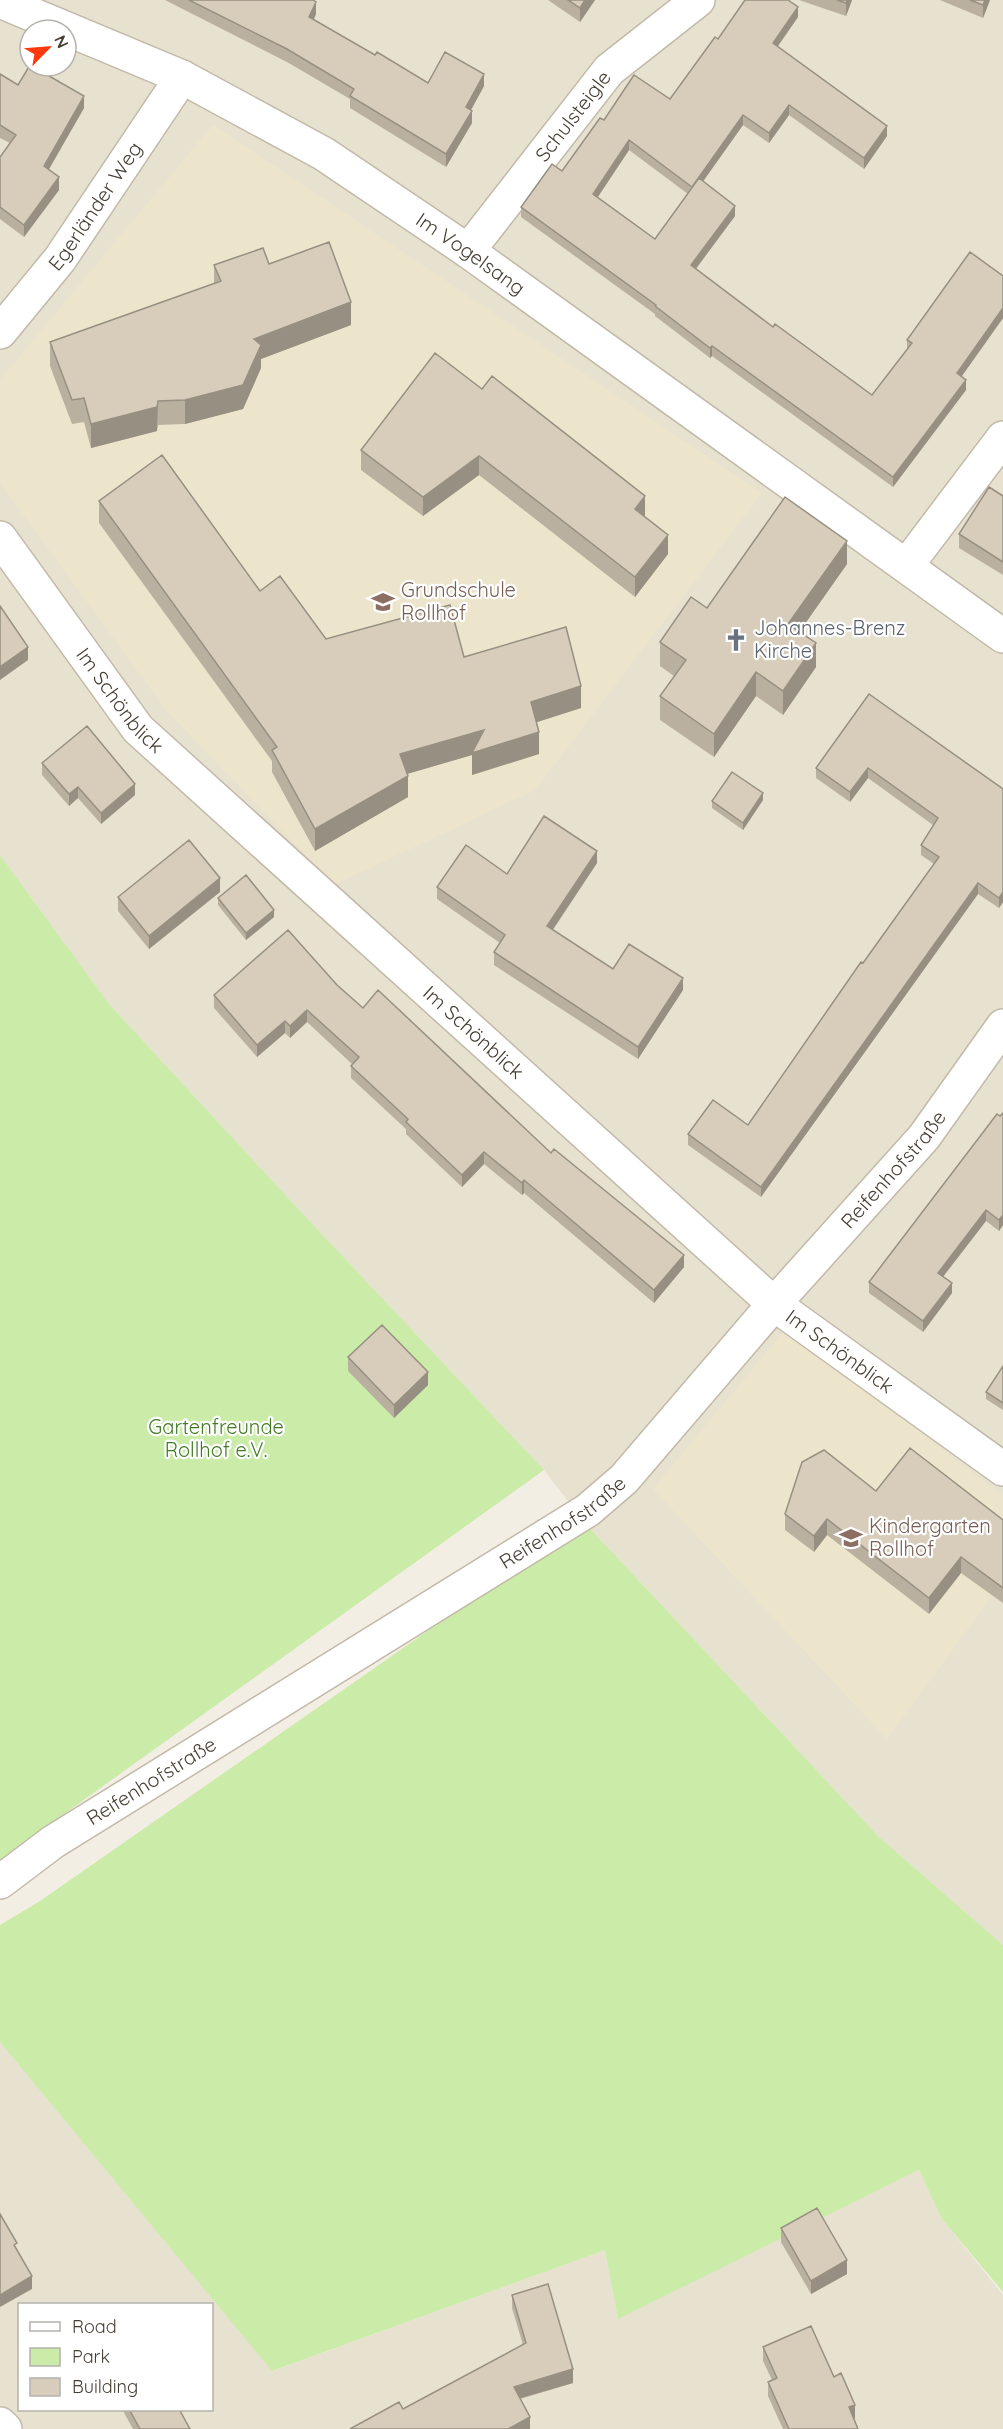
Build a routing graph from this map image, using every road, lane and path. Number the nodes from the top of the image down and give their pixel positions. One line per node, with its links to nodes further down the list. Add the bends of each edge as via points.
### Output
1 (698, 0): 4 (street, Schulsteigle, via 609,70)
2 (0, 1): 3 (street, Im Vogelsang)
3 (182, 77): 4 (street, Im Vogelsang, via 324,154); 5 (street, Egerländer Weg, via 60,259)
4 (468, 251): 8 (street, Im Vogelsang)
5 (0, 332)
6 (1003, 438): 8 (street)
7 (0, 538): 11 (street, Im Schönblick, via 138,729)
8 (907, 565): 9 (street, Im Vogelsang)
9 (1003, 636)
10 (1003, 1026): 11 (street, Reifenhofstraße, via 924,1137)
11 (774, 1304): 12 (street, Im Schönblick); 13 (street, Reifenhofstraße, via 624,1479 588,1510 53,1842)
12 (1003, 1469)
13 (0, 1882)
14 (0, 2424): 15 (street)
15 (5, 2429)

